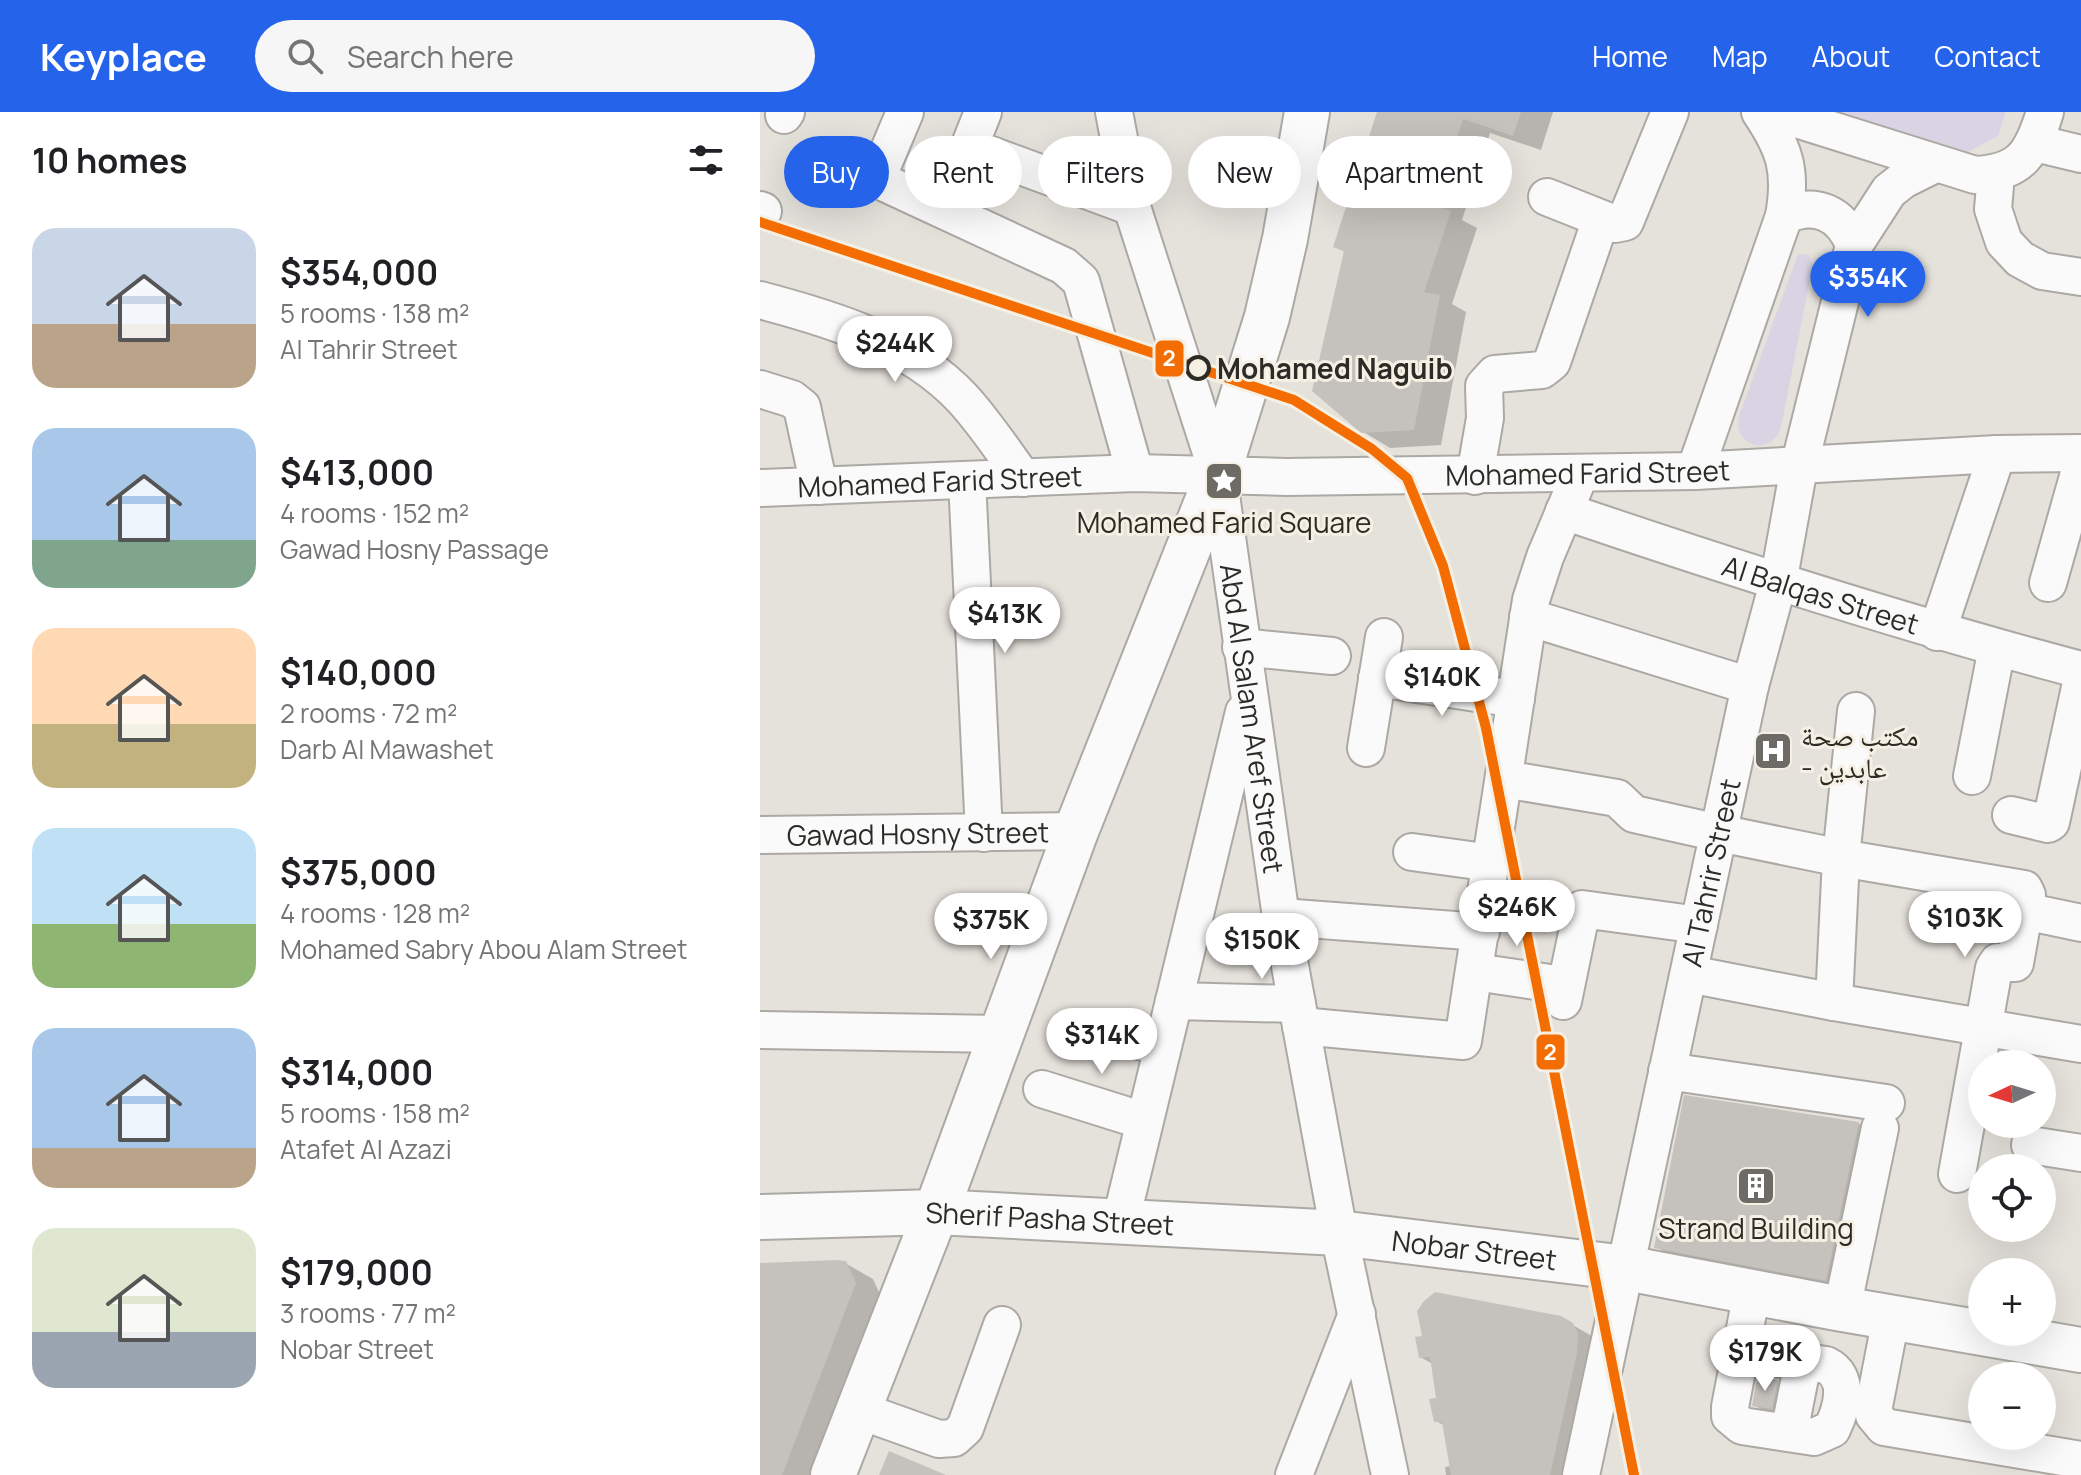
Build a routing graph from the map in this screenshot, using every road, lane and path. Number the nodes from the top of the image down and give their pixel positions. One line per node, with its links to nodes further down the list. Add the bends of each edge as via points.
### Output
1 (983, 112): 9 (street)
2 (1114, 112): 10 (street, Abd Al Salam Aref Street)
3 (1307, 112): 29 (main road, via 1267,317)
4 (1670, 112): 18 (street, via 1628,218 1620,225)
5 (1760, 112): 17 (street, via 1785,157 1789,186)
6 (1774, 112): 12 (street)
7 (891, 119): 16 (street, via 881,177)
8 (2040, 128): 11 (street); 13 (street, via 2014,166)
9 (973, 136)
10 (1119, 136)
11 (2081, 154)
12 (1935, 164): 13 (street, via 1975,175); 19 (street, Al Tahrir Street, via 1889,191)
13 (1996, 174): 20 (street, via 1993,209 2004,242 2042,271)
14 (1547, 197): 18 (street)
15 (1132, 208): 29 (street, Abd Al Salam Aref Street)
16 (944, 210): 28 (street, via 1064,266 1081,281)
17 (1784, 216): 19 (street, via 1812,208 1827,212 1849,231); 27 (street)
18 (1601, 219): 31 (street, via 1552,362 1542,370 1495,374 1472,385 1485,418)
19 (1854, 245): 26 (street, Al Tahrir Street)
20 (2081, 277)
21 (760, 300): 32 (street, via 842,323 928,370 964,399)
22 (760, 389): 34 (street, via 802,407)
23 (2081, 453): 24 (street, Mohamed Farid Street)
24 (1997, 454): 26 (street, Mohamed Farid Street); 40 (street)
25 (2081, 466): 38 (street)
26 (1799, 467): 27 (street, Mohamed Farid Street); 37 (street, Al Tahrir Street)
27 (1695, 471): 30 (street, Mohamed Farid Street)
28 (1135, 473): 29 (street, Mohamed Farid Street); 32 (street, Mohamed Farid Street)
29 (1218, 474): 31 (street, Mohamed Farid Street); 42 (street, Abd Al Salam Aref Street); 56 (main road)
30 (1580, 474): 31 (street, Mohamed Farid Street); 36 (street)
31 (1475, 476)
32 (1023, 478): 33 (street, Mohamed Farid Street)
33 (967, 480): 34 (street, Mohamed Farid Street); 57 (street)
34 (819, 486): 35 (street, Mohamed Farid Street)
35 (760, 488)
36 (1564, 511): 37 (street, Al Balqas Street); 39 (street, via 1536,580)
37 (1778, 583): 40 (street, Al Balqas Street); 48 (street, Al Tahrir Street)
38 (2048, 583)
39 (1528, 617): 48 (street); 50 (street)
40 (1937, 632): 43 (street, Al Balqas Street)
41 (1384, 637): 46 (street)
42 (1241, 647): 44 (street); 49 (street, Abd Al Salam Aref Street)
43 (1997, 648): 45 (street, Al Balqas Street); 53 (street)
44 (1332, 656)
45 (2081, 670)
46 (1377, 678): 50 (street); 52 (street)
47 (2081, 683): 55 (street, via 2051,822)
48 (1750, 686): 58 (street, Al Tahrir Street)
49 (1248, 693): 64 (street, Abd Al Salam Aref Street); 70 (street)
50 (1516, 699): 54 (street)
51 (1856, 711): 61 (street)
52 (1366, 748)
53 (1972, 776)
54 (1504, 779): 58 (street, via 1617,798 1634,814); 62 (street)
55 (2011, 815)
56 (1076, 831): 57 (street, Gawad Hosny Street); 76 (main road)
57 (984, 833): 59 (street, Gawad Hosny Street)
58 (1719, 833): 61 (street); 66 (street, Al Tahrir Street)
59 (760, 835)
60 (1412, 852): 62 (street)
61 (1841, 858): 63 (street); 71 (street)
62 (1492, 863): 67 (street)
63 (2021, 899): 65 (street); 73 (street, via 2015,963 1998,962 1994,968)
64 (1281, 917): 67 (street); 72 (street, Abd Al Salam Aref Street)
65 (2081, 923)
66 (1699, 925): 68 (street, via 1582,909 1557,992); 69 (street, Al Tahrir Street)
67 (1481, 932): 68 (street)
68 (1475, 972): 72 (street, via 1480,1043)
69 (1689, 974): 71 (street); 79 (street, Al Tahrir Street)
70 (1174, 1001): 72 (street); 77 (street)
71 (1834, 1002): 73 (street)
72 (1299, 1015): 88 (street, Abd Al Salam Aref Street)
73 (1984, 1027): 78 (street); 84 (street)
74 (760, 1030): 76 (street)
75 (1097, 1030): 77 (street)
76 (1000, 1034): 85 (main road)
77 (1162, 1047): 81 (street)
78 (2057, 1051)
79 (1667, 1071): 89 (street, Al Tahrir Street); 91 (street, via 1883,1116)
80 (1042, 1089): 81 (street)
81 (1144, 1121): 87 (street)
82 (2030, 1146): 83 (street)
83 (2081, 1153)
84 (1957, 1174)
85 (936, 1212): 86 (main road, Sherif Pasha Street); 87 (main road, Sherif Pasha Street); 98 (main road)
86 (760, 1217)
87 (1121, 1220): 88 (main road, Sherif Pasha Street)
88 (1339, 1233): 89 (main road, Nobar Street); 92 (street, Abd Al Salam Aref Street)
89 (1626, 1268): 90 (main road, Nobar Street); 103 (street, Al Tahrir Street)
90 (1752, 1292): 91 (main road, Nobar Street); 96 (street)
91 (1839, 1309): 93 (main road, Nobar Street); 97 (street)
92 (1357, 1314): 101 (street); 102 (street, Abd Al Salam Aref Street)
93 (1891, 1318): 95 (main road, Nobar Street); 99 (street, via 1874,1406 1884,1427)
94 (1002, 1325): 98 (street, via 965,1428 954,1438 939,1439)
95 (2081, 1350)
96 (1740, 1353): 97 (street); 97 (street, via 1730,1416 1742,1426 1814,1437 1832,1429 1837,1420 1843,1384 1835,1370)
97 (1814, 1364)
98 (858, 1410): 100 (main road)
99 (2081, 1460)
100 (833, 1475)
101 (1294, 1475)
102 (1390, 1475)
103 (1581, 1475)

